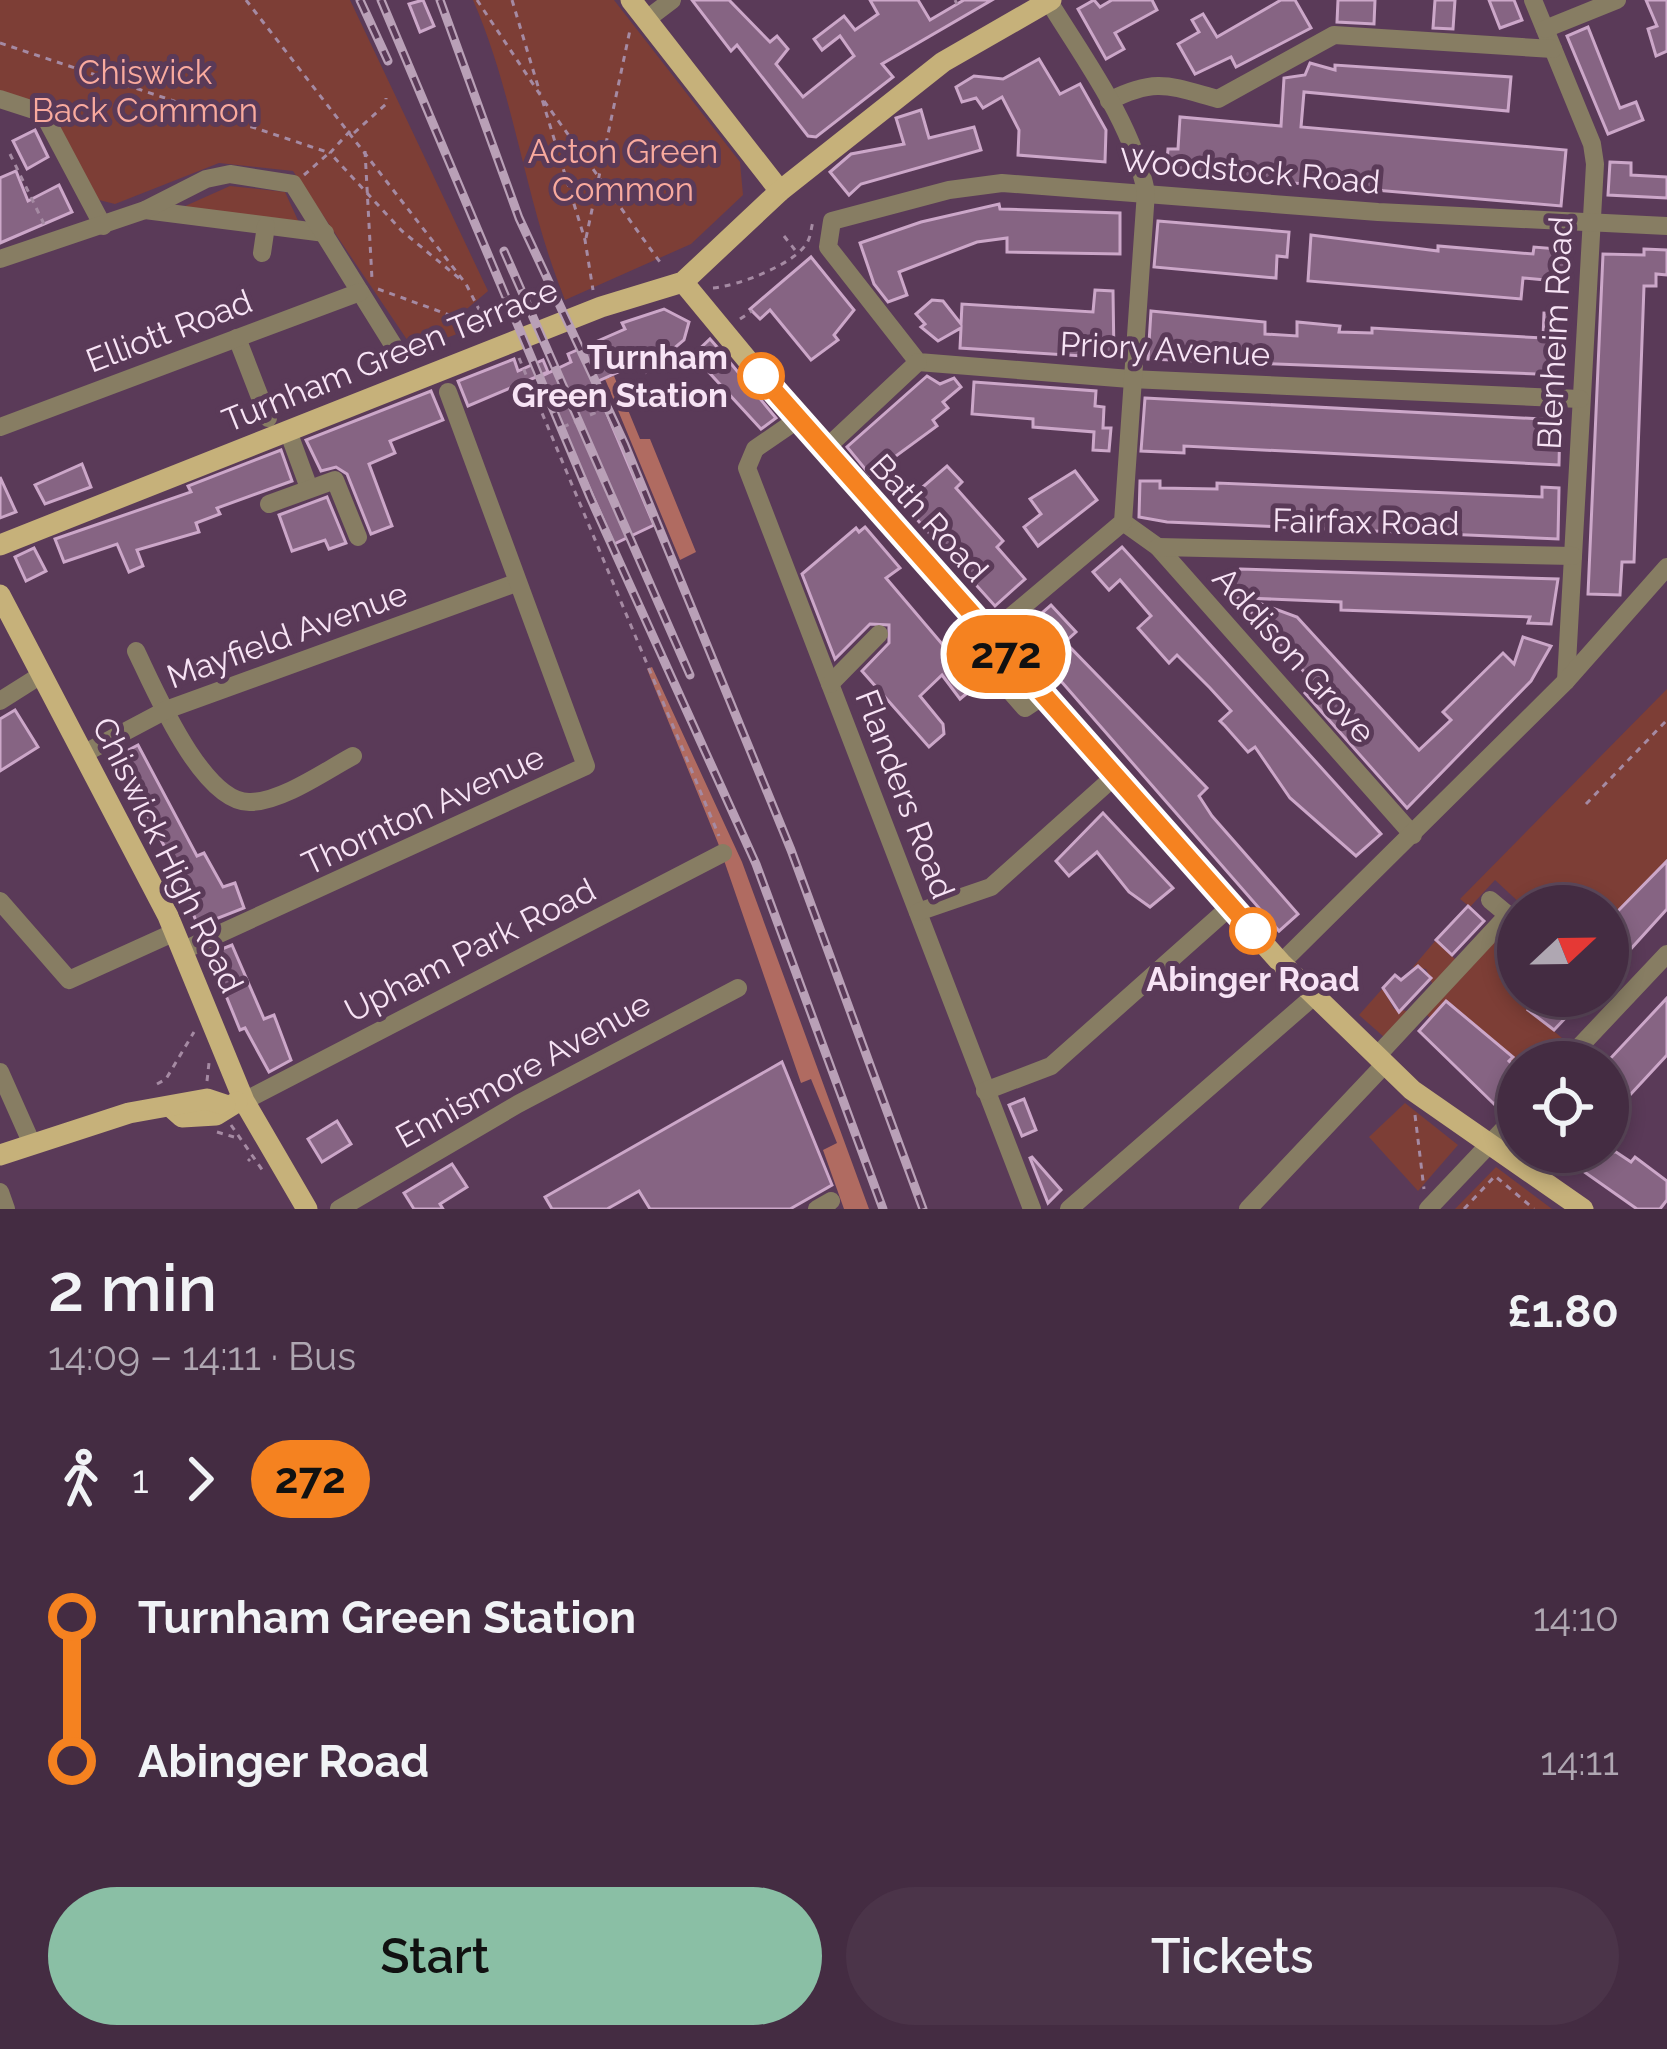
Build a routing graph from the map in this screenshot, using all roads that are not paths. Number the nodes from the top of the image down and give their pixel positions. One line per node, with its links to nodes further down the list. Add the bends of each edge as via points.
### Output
1 (632, 0): 6 (main road)
2 (672, 0): 6 (street)
3 (1050, 0): 10 (street); 11 (main road, Turnham Green Terrace, via 943,62)
4 (1533, 0): 7 (street, Blenheim Road)
5 (1617, 0): 7 (street)
6 (639, 23): 11 (main road)
7 (1545, 28): 8 (street, Blenheim Road)
8 (1552, 49): 10 (street, via 1334,34 1218,99 1159,83); 14 (street, Blenheim Road, via 1592,144)
9 (0, 99): 15 (street, via 43,113)
10 (1109, 101): 12 (street)
11 (780, 191): 21 (main road, Turnham Green Terrace)
12 (1146, 191): 14 (street, Woodstock Road); 25 (street, Woodstock Road, via 1002,183 823,221 828,247); 26 (street)
13 (145, 210): 15 (street); 16 (street); 18 (street, via 230,174 293,184)
14 (1591, 224): 17 (street, Woodstock Road); 28 (street, Blenheim Road)
15 (103, 226): 20 (street)
16 (266, 226): 18 (street); 19 (street)
17 (1667, 226)
18 (325, 233): 22 (street)
19 (262, 254)
20 (0, 259)
21 (683, 282): 30 (main road, Bath Road); 32 (main road, Turnham Green Terrace)
22 (360, 292): 23 (street, Elliott Road); 24 (street)
23 (237, 338): 29 (street); 31 (street, Elliott Road)
24 (400, 356)
25 (918, 362): 26 (street, Priory Avenue); 33 (street)
26 (1130, 379): 28 (street, Priory Avenue); 36 (street)
27 (448, 392): 42 (street, Thornton Avenue)
28 (1580, 399): 40 (street, Blenheim Road)
29 (268, 418)
30 (796, 420): 33 (main road, Bath Road); 49 (street, Flanders Road, via 755,449 747,468)
31 (0, 427)
32 (288, 431): 34 (street); 38 (main road, Turnham Green Terrace)
33 (824, 450): 45 (main road, Bath Road)
34 (309, 488): 35 (street); 37 (street, via 335,481)
35 (269, 504)
36 (1124, 522): 39 (street, Addison Grove); 45 (street)
37 (358, 537)
38 (0, 544)
39 (1158, 548): 40 (street, Fairfax Road); 55 (street, Addison Grove)
40 (1573, 556): 48 (street, Blenheim Road)
41 (1667, 567): 48 (street)
42 (516, 583): 51 (street, Mayfield Avenue); 61 (street, Thornton Avenue, via 586,766)
43 (0, 595): 47 (main road, Chiswick High Road)
44 (879, 634): 49 (street)
45 (989, 635): 54 (main road, Bath Road)
46 (136, 651): 51 (street)
47 (41, 675): 50 (street, via 16,683); 52 (main road, Chiswick High Road)
48 (1567, 681): 55 (street)
49 (830, 684): 60 (street, Flanders Road)
50 (0, 700)
51 (166, 710): 52 (street, Mayfield Avenue); 53 (street, via 206,777 241,802 264,800)
52 (83, 754): 61 (main road, Chiswick High Road)
53 (353, 756)
54 (1115, 776): 59 (main road, Bath Road); 60 (street, via 991,886)
55 (1413, 835): 62 (street)
56 (723, 853): 70 (street, Upham Park Road)
57 (1490, 900): 67 (street, via 1508,915)
58 (0, 901): 61 (street, via 69,980)
59 (1231, 906): 62 (main road, Bath Road); 69 (street, via 1051,1066)
60 (918, 912): 69 (street, Flanders Road)
61 (179, 941): 70 (main road, Chiswick High Road)
62 (1281, 963): 65 (main road, Bath Road)
63 (1664, 963): 66 (street)
64 (738, 988): 79 (street, Ennismore Avenue)
65 (1314, 996): 67 (main road, Bath Road); 81 (street)
66 (1586, 1041)
67 (1380, 1060): 73 (main road, Bath Road); 82 (street)
68 (0, 1072): 72 (street)
69 (985, 1091): 80 (street, Flanders Road)
70 (232, 1108): 72 (main road, via 209,1116 182,1117 173,1108 129,1113); 78 (main road, Chiswick High Road)
71 (1497, 1137): 73 (street)
72 (32, 1144): 74 (main road)
73 (1488, 1147): 76 (street); 83 (main road, Bath Road)
74 (0, 1155)
75 (0, 1192): 77 (street)
76 (1426, 1199)
77 (5, 1209)
78 (307, 1209)
79 (339, 1209)
80 (1032, 1209)
81 (1069, 1209)
82 (1248, 1209)
83 (1583, 1209)

